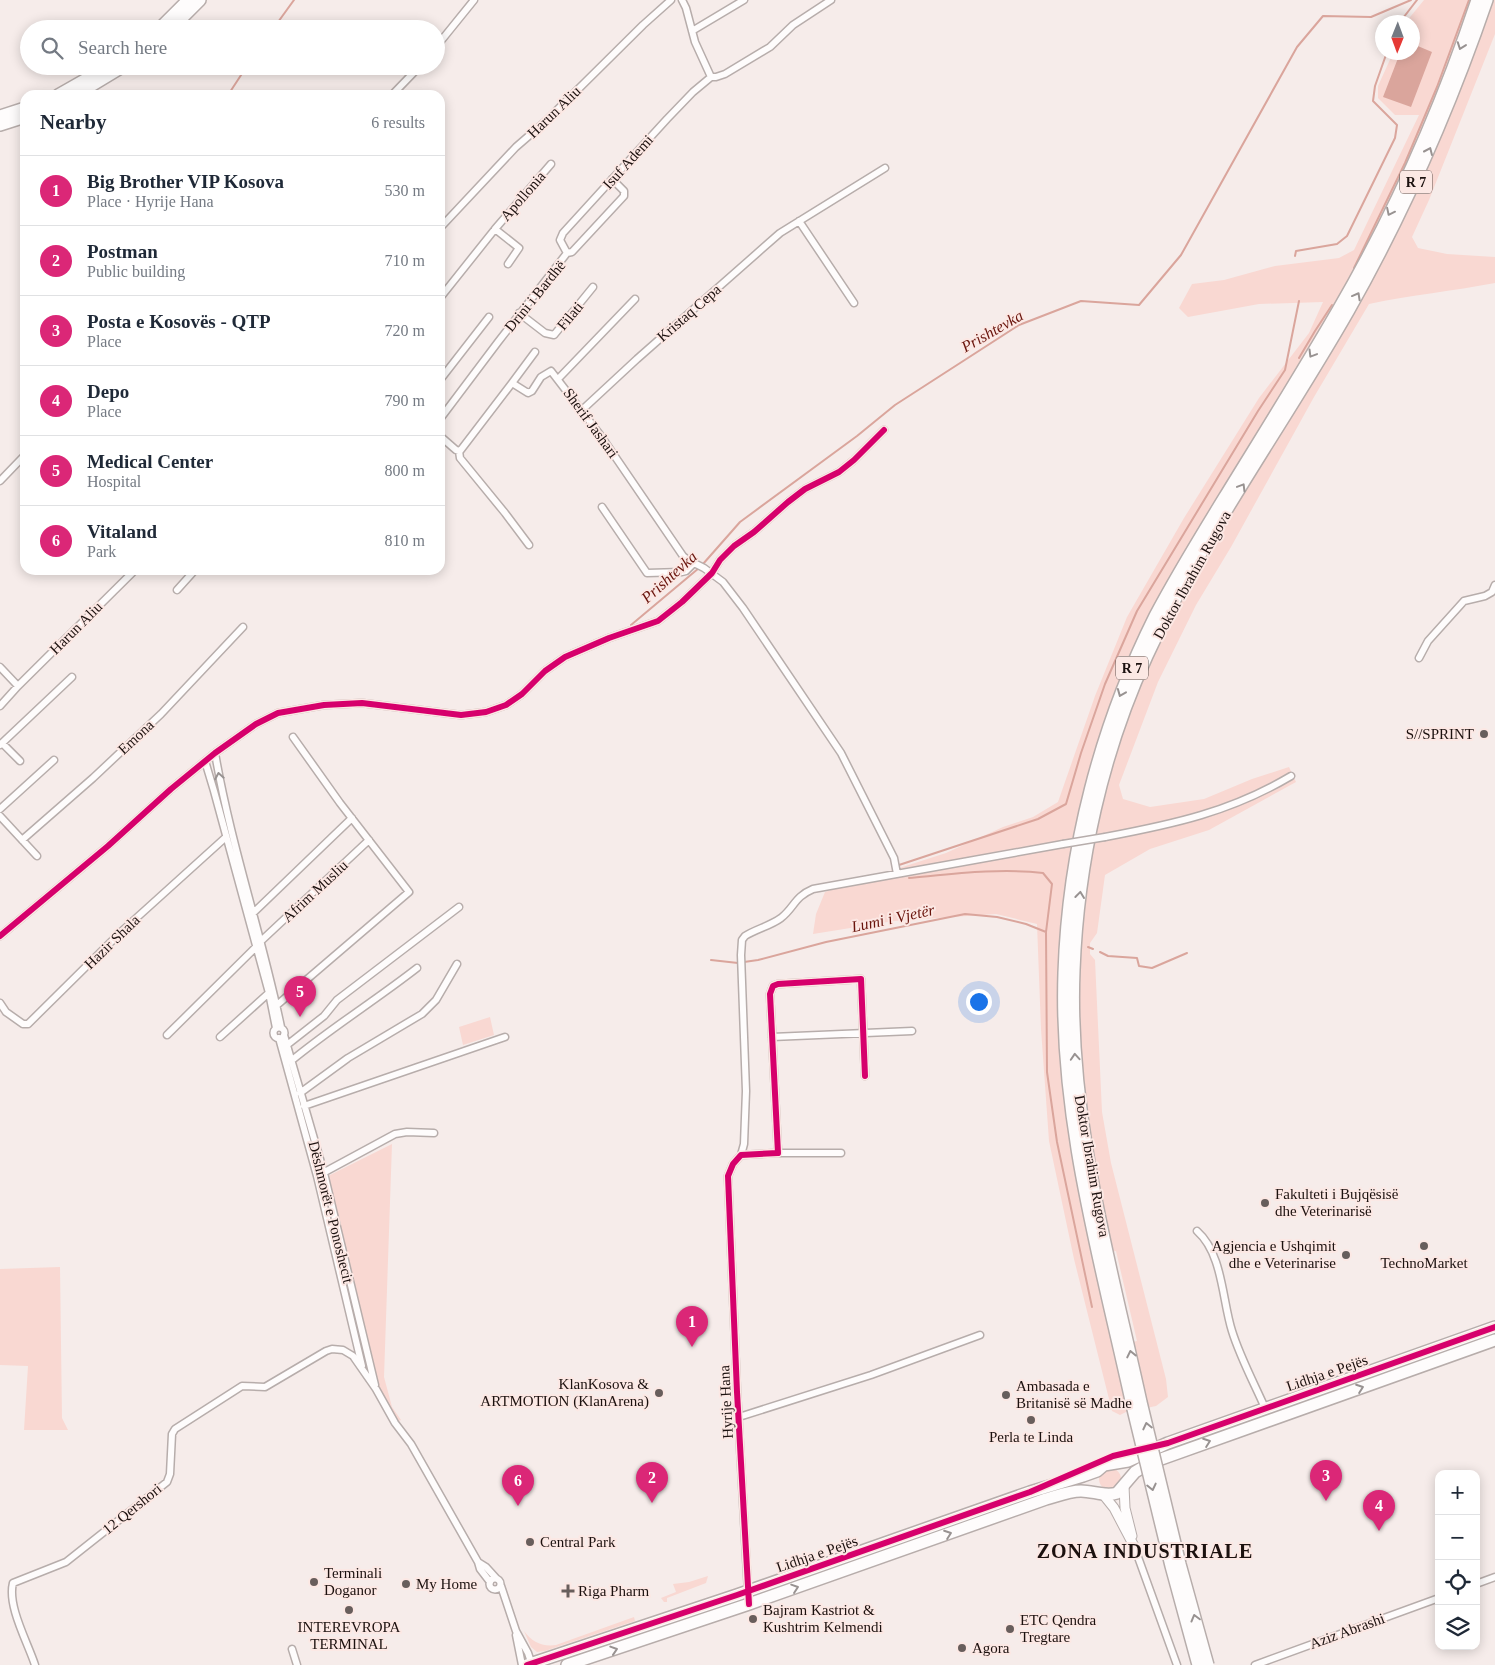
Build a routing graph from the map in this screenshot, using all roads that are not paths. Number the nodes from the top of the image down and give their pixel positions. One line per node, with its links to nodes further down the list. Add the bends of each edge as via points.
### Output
1 (188, 0): 10 (highway)
2 (200, 0): 11 (highway)
3 (474, 0): 13 (street)
4 (670, 0): 29 (street, Harun Aliu, via 516,148)
5 (682, 0): 12 (street)
6 (744, 0): 12 (street)
7 (831, 0): 17 (street, via 793,25 770,47 716,78)
8 (1477, 0): 113 (highway, Doktor Ibrahim Rugova / R 7, one-way to 113, via 1435,113 1377,238 1334,317 1154,618 1114,711 1088,798 1075,862 1066,937 1063,1004 1066,1077 1080,1169)
9 (1487, 0): 113 (highway, Doktor Ibrahim Rugova / R 7, one-way to 9, via 1091,1176 1076,1076 1075,940 1085,863 1098,800 1124,713 1163,622 1324,354 1386,243 1444,116)
10 (168, 20)
11 (180, 20)
12 (692, 31): 17 (street)
13 (445, 36)
14 (93, 75): 18 (highway)
15 (109, 75): 19 (highway)
16 (411, 75): 20 (street)
17 (711, 76): 27 (street, Isuf Ademi)
18 (67, 90)
19 (84, 90)
20 (397, 90)
21 (20, 110): 22 (highway)
22 (0, 116)
23 (20, 119): 24 (highway)
24 (0, 125)
25 (551, 164): 30 (street, Apollonia)
26 (885, 168): 28 (street, Kristaq Cepa)
27 (612, 179): 31 (street, Isuf Ademi, via 560,237); 31 (street, Drini i Bardhë, via 624,191 624,196 572,252)
28 (799, 220): 36 (street); 43 (street, Kristaq Cepa, via 780,233)
29 (445, 223)
30 (495, 229): 32 (street, Apollonia, via 520,248); 34 (street, Apollonia)
31 (567, 253): 37 (street, Drini i Bardhë)
32 (508, 264)
33 (593, 287): 37 (street, Filati, via 554,335 545,333)
34 (445, 292)
35 (635, 299): 41 (street)
36 (854, 303)
37 (520, 313): 44 (street, Drini i Bardhë)
38 (489, 317): 40 (street)
39 (536, 352): 42 (street)
40 (445, 374)
41 (558, 379): 42 (street, Sherif Jashari, via 551,371 541,377 528,393); 43 (street, Sherif Jashari)
42 (512, 383): 47 (street)
43 (582, 410): 52 (street, Sherif Jashari, via 684,556)
44 (445, 413)
45 (884, 430): 53 (street, via 839,472 805,489 734,546)
46 (445, 440): 47 (street)
47 (459, 451): 51 (street, via 460,458)
48 (20, 460): 49 (street)
49 (0, 481)
50 (602, 508): 52 (street, via 647,573 682,572)
51 (529, 545)
52 (696, 564): 53 (street, Sherif Jashari)
53 (712, 573): 66 (street, via 658,621 564,657 506,705 486,712 461,714 353,703 288,711 256,724); 79 (street, Sherif Jashari, via 729,589 841,753 894,858)
54 (130, 575): 62 (street, Harun Aliu)
55 (190, 575): 57 (street)
56 (1495, 585): 59 (street, via 1485,596 1464,601 1428,641)
57 (177, 590)
58 (243, 627): 76 (street, Emona, via 154,721)
59 (1419, 658)
60 (0, 667): 62 (street)
61 (72, 677): 65 (street)
62 (18, 686): 63 (street, Harun Aliu)
63 (0, 706)
64 (293, 737): 74 (street)
65 (1, 744): 69 (street)
66 (215, 754): 68 (street); 72 (street, Dëshmorët e Ponoshecit, one-way to 66)
67 (54, 760): 71 (street)
68 (205, 761): 72 (street, Dëshmorët e Ponoshecit); 82 (street)
69 (20, 762)
70 (1291, 776): 79 (street, bridge, via 1215,812 1172,824)
71 (0, 809)
72 (222, 810): 75 (street, Dëshmorët e Ponoshecit); 81 (street, Dëshmorët e Ponoshecit)
73 (0, 816): 76 (street)
74 (352, 818): 77 (street); 81 (street)
75 (226, 837): 81 (street, Dëshmorët e Ponoshecit); 87 (street, Hazir Shala, via 122,931 28,1024 6,1012)
76 (22, 840): 78 (street)
77 (369, 840): 83 (street, Afrim Musliu); 88 (street, via 409,892)
78 (36, 856)
79 (897, 874): 105 (street, via 813,889 798,896 781,918 742,940 746,1090)
80 (459, 907): 97 (street, via 337,1000 324,1016)
81 (250, 916): 83 (street, Dëshmorët e Ponoshecit)
82 (0, 936)
83 (259, 944): 86 (street, Dëshmorët e Ponoshecit); 92 (street, Afrim Musliu)
84 (457, 964): 100 (street, via 436,1000 422,1014 348,1058)
85 (417, 968): 98 (street)
86 (271, 992): 88 (street, Dëshmorët e Ponoshecit); 89 (street, Dëshmorët e Ponoshecit); 93 (street)
87 (0, 1003)
88 (277, 1005): 89 (street, Dëshmorët e Ponoshecit)
89 (278, 1028): 94 (street, Dëshmorët e Ponoshecit, via 285,1032); 94 (street, Dëshmorët e Ponoshecit, via 274,1034)
90 (912, 1031): 91 (street)
91 (863, 1034): 96 (street); 96 (street, via 861,980 773,986 770,994); 99 (street)
92 (167, 1035)
93 (220, 1037)
94 (281, 1037): 97 (street, Dëshmorët e Ponoshecit); 106 (street, Dëshmorët e Ponoshecit)
95 (505, 1037): 101 (street)
96 (772, 1037): 104 (street)
97 (287, 1045): 98 (street, Dëshmorët e Ponoshecit)
98 (290, 1061): 100 (street, Dëshmorët e Ponoshecit)
99 (866, 1076)
100 (300, 1092): 101 (street, Dëshmorët e Ponoshecit)
101 (304, 1106): 106 (street, Dëshmorët e Ponoshecit)
102 (434, 1133): 106 (street, via 395,1134)
103 (840, 1153): 104 (street)
104 (778, 1154): 105 (street)
105 (741, 1155): 115 (street, Hyrije Hana, via 729,1171)
106 (320, 1174): 111 (street, Dëshmorët e Ponoshecit); 112 (street, Dëshmorët e Ponoshecit)
107 (1197, 1231): 114 (street, via 1216,1265 1232,1331)
108 (1495, 1327): 114 (highway, Lidhja e Pejës)
109 (980, 1335): 115 (street, via 871,1375)
110 (1495, 1340): 119 (highway, Lidhja e Pejës, one-way to 110, via 1135,1472 1161,1459)
111 (363, 1370): 112 (street, Dëshmorët e Ponoshecit); 132 (street, 12 Qershori, via 349,1352 326,1351 269,1385 261,1388 242,1386 175,1429 167,1482 66,1562 13,1583 18,1621)
112 (376, 1389): 124 (street, Dëshmorët e Ponoshecit, via 480,1569)
113 (1137, 1403): 137 (highway, Doktor Ibrahim Rugova / R 7, one-way to 137, bridge, via 1170,1566); 138 (highway, Doktor Ibrahim Rugova / R 7, one-way to 113, bridge)
114 (1265, 1408): 116 (highway, Lidhja e Pejës)
115 (739, 1417): 127 (street, Hyrije Hana)
116 (1168, 1443): 117 (highway, Lidhja e Pejës); 120 (highway, via 1113,1456)
117 (1113, 1464): 118 (highway, Lidhja e Pejës, via 1104,1465); 119 (highway, via 1123,1471)
118 (1097, 1471): 120 (highway, Lidhja e Pejës); 121 (highway, via 1095,1483)
119 (1125, 1484): 121 (highway, Lidhja e Pejës, via 1117,1493); 122 (street, via 1125,1508)
120 (1030, 1492): 127 (highway, Lidhja e Pejës)
121 (1102, 1493): 122 (street, via 1114,1508); 129 (highway, Lidhja e Pejës, one-way to 121, via 1046,1499 1074,1491)
122 (1134, 1546): 136 (street)
123 (1495, 1577): 125 (street)
124 (493, 1580): 126 (street, Dëshmorët e Ponoshecit, via 500,1580); 126 (street, Dëshmorët e Ponoshecit, via 491,1588)
125 (1480, 1583)
126 (498, 1588): 130 (street, Dëshmorët e Ponoshecit)
127 (748, 1591): 129 (street, Hyrije Hana); 134 (highway, Lidhja e Pejës)
128 (1435, 1599): 139 (street, Aziz Abrashi)
129 (749, 1604): 135 (highway, Lidhja e Pejës, one-way to 129)
130 (516, 1631): 134 (street, Dëshmorët e Ponoshecit); 134 (street, Dëshmorët e Ponoshecit)
131 (292, 1649): 133 (street)
132 (35, 1665)
133 (297, 1665)
134 (528, 1665)
135 (567, 1665)
136 (1177, 1665)
137 (1198, 1665)
138 (1208, 1665)
139 (1255, 1665)

